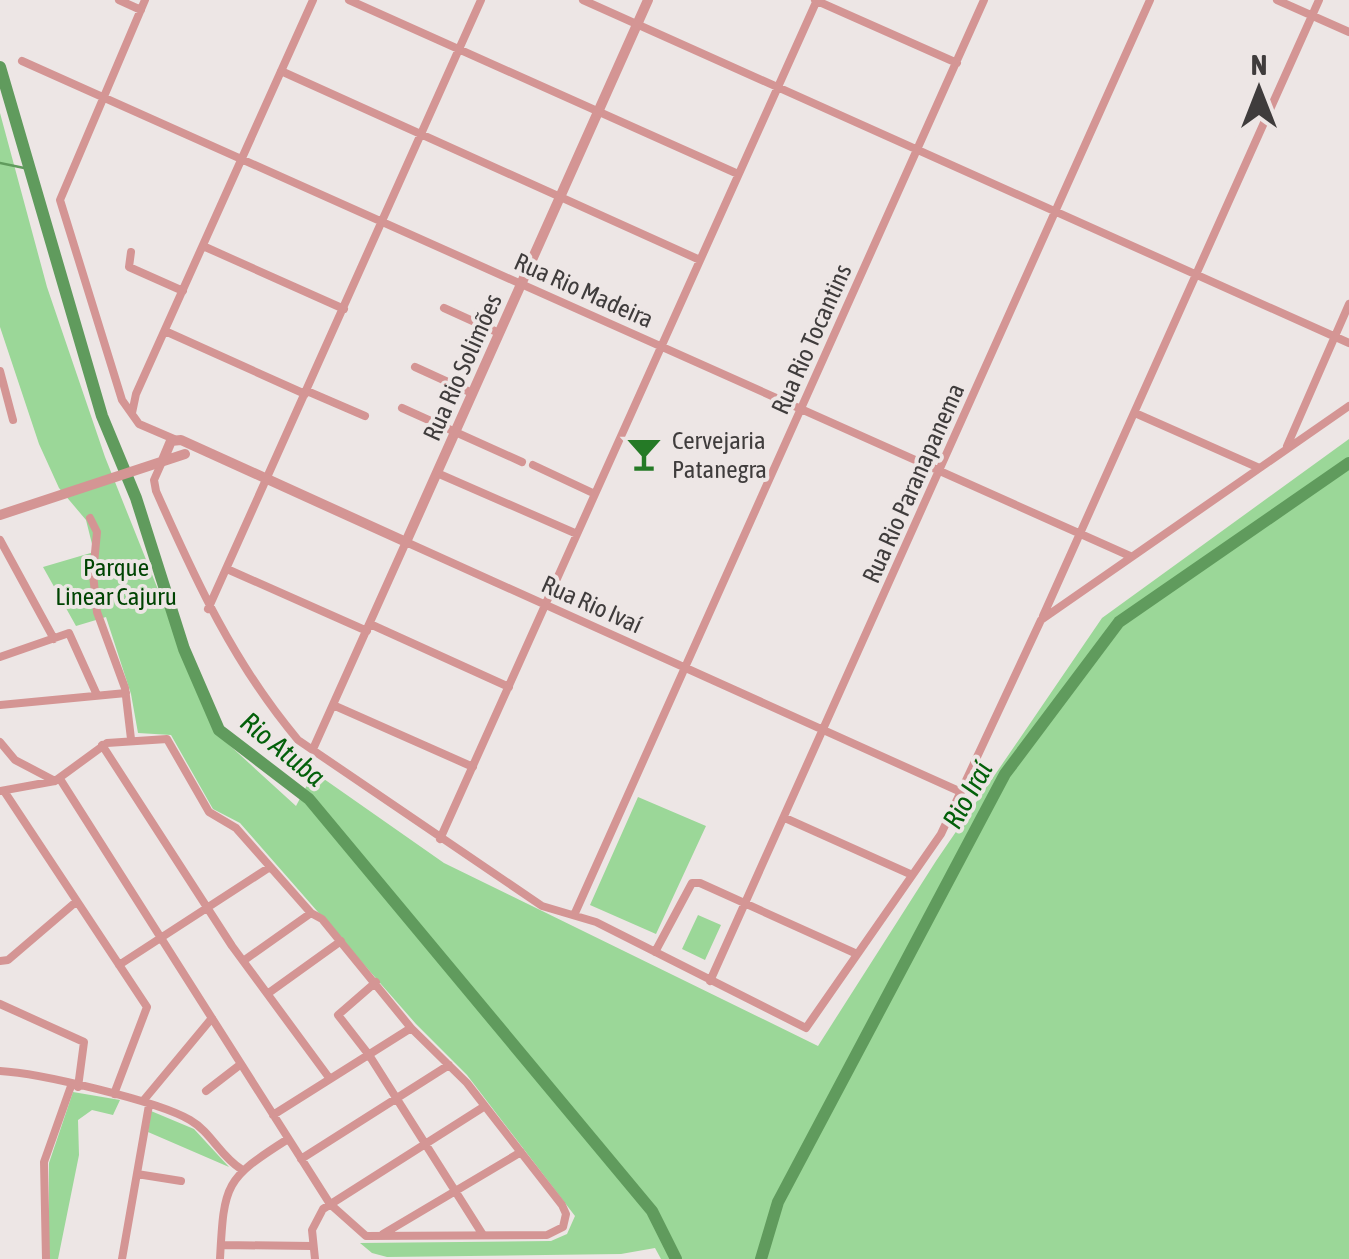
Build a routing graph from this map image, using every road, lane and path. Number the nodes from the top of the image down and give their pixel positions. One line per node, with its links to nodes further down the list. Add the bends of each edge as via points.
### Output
1 (119, 0): 13 (street)
2 (145, 0): 13 (street)
3 (312, 0): 20 (street)
4 (350, 0): 17 (street)
5 (481, 0): 17 (street)
6 (583, 0): 15 (street)
7 (648, 0): 15 (street, Rua Rio Solimões)
8 (816, 0): 19 (street); 21 (street)
9 (984, 0): 19 (street, Rua Rio Tocantins)
10 (1150, 0): 29 (street, Rua Rio Paranapanema)
11 (1277, 0): 14 (street)
12 (1319, 0): 14 (street)
13 (141, 10): 22 (street)
14 (1312, 16): 16 (street); 34 (street)
15 (637, 24): 21 (street); 23 (street, Rua Rio Solimões)
16 (1349, 32)
17 (459, 50): 23 (street); 24 (street)
18 (22, 60): 22 (street, Rua Rio Madeira)
19 (957, 63): 25 (street, Rua Rio Tocantins)
20 (282, 71): 24 (street); 26 (street)
21 (778, 87): 25 (street); 27 (street)
22 (102, 96): 26 (street, Rua Rio Madeira); 54 (street, via 60,200 118,392)
23 (598, 111): 27 (street); 28 (street, Rua Rio Solimões)
24 (421, 136): 28 (street); 30 (street)
25 (917, 150): 29 (street); 51 (street, Rua Rio Tocantins)
26 (242, 159): 30 (street, Rua Rio Madeira); 31 (street)
27 (738, 174): 33 (street)
28 (560, 198): 33 (street); 35 (street, Rua Rio Solimões)
29 (1056, 212): 34 (street); 65 (street, Rua Rio Paranapanema)
30 (383, 222): 35 (street, Rua Rio Madeira); 39 (street)
31 (203, 246): 36 (street); 39 (street)
32 (132, 252): 36 (street, via 129,267)
33 (700, 260): 44 (street)
34 (1196, 275): 42 (street); 52 (street)
35 (521, 284): 41 (street, Rua Rio Solimões); 44 (street, Rua Rio Madeira)
36 (183, 291): 40 (street)
37 (1349, 304): 42 (street)
38 (444, 308): 41 (street)
39 (344, 309): 47 (street)
40 (165, 331): 47 (street); 54 (street, via 132,403)
41 (499, 333): 48 (street, Rua Rio Solimões)
42 (1334, 336): 43 (street); 56 (street)
43 (1349, 344)
44 (661, 347): 51 (street, Rua Rio Madeira); 68 (street)
45 (415, 367): 48 (street)
46 (0, 371): 55 (street)
47 (306, 393): 53 (street); 67 (street)
48 (472, 393): 57 (street, Rua Rio Solimões)
49 (1349, 406): 58 (street)
50 (402, 408): 57 (street)
51 (801, 409): 65 (street, Rua Rio Madeira); 83 (street, Rua Rio Tocantins)
52 (1134, 413): 64 (street); 72 (street)
53 (366, 416)
54 (134, 418): 60 (street, Rua Rio Ivaí)
55 (13, 420)
56 (1294, 428): 58 (street); 59 (street)
57 (455, 432): 62 (street); 66 (street, Rua Rio Solimões)
58 (1296, 440): 59 (street)
59 (1287, 447): 64 (street)
60 (178, 448): 61 (street); 67 (street, Rua Rio Ivaí)
61 (163, 460): 69 (street); 78 (street, via 156,492)
62 (522, 462)
63 (533, 465): 68 (street)
64 (1257, 466): 75 (street)
65 (940, 471): 72 (street, Rua Rio Madeira); 89 (street, Rua Rio Paranapanema)
66 (437, 473): 71 (street); 74 (street, Rua Rio Solimões)
67 (266, 482): 74 (street, Rua Rio Ivaí); 76 (street)
68 (595, 494): 71 (street)
69 (0, 515)
70 (90, 518): 85 (street, via 97,532 97,612)
71 (577, 534): 77 (street)
72 (1082, 534): 75 (street, Rua Rio Madeira); 79 (street)
73 (0, 540): 81 (street)
74 (406, 542): 77 (street, Rua Rio Ivaí); 80 (street, Rua Rio Solimões)
75 (1130, 556): 79 (street)
76 (227, 569): 78 (street); 80 (street)
77 (546, 605): 83 (street, Rua Rio Ivaí); 84 (street)
78 (208, 609): 93 (street, via 274,712)
79 (1040, 620): 97 (street)
80 (368, 627): 84 (street); 87 (street, Rua Rio Solimões)
81 (54, 639): 82 (street); 86 (street, via 70,633)
82 (0, 657)
83 (686, 668): 89 (street, Rua Rio Ivaí); 106 (street, Rua Rio Tocantins)
84 (509, 686): 94 (street)
85 (126, 692): 86 (street); 90 (street)
86 (97, 696): 88 (street)
87 (333, 704): 93 (street, Rua Rio Solimões); 94 (street)
88 (0, 705)
89 (824, 729): 97 (street, Rua Rio Ivaí); 98 (street, Rua Rio Paranapanema)
90 (132, 738): 92 (street); 100 (street, via 167,740 209,812 236,828)
91 (0, 742): 95 (street, via 15,760)
92 (102, 744): 95 (street); 104 (street)
93 (313, 750): 99 (street)
94 (473, 767): 99 (street)
95 (58, 780): 96 (street); 107 (street)
96 (2, 791): 102 (street)
97 (960, 792): 101 (street, via 941,834)
98 (785, 818): 101 (street); 103 (street, Rua Rio Paranapanema)
99 (440, 839): 106 (street, via 542,906)
100 (270, 867): 104 (street); 105 (street)
101 (910, 874): 110 (street)
102 (77, 901): 112 (street); 113 (street)
103 (747, 902): 109 (street, via 692,883); 110 (street); 114 (street, Rua Rio Paranapanema)
104 (206, 908): 107 (street); 111 (street)
105 (311, 914): 108 (street); 111 (street)
106 (575, 914): 109 (street)
107 (161, 938): 113 (street); 118 (street)
108 (341, 941): 115 (street); 116 (street)
109 (655, 952): 114 (street)
110 (857, 954): 114 (street, via 806,1028)
111 (246, 959): 116 (street)
112 (0, 961)
113 (119, 965): 127 (street, via 147,1007)
114 (710, 981)
115 (376, 982): 119 (street); 120 (street, via 338,1015)
116 (270, 992): 124 (street)
117 (0, 1004): 125 (street, via 84,1042)
118 (212, 1018): 121 (street); 129 (street)
119 (411, 1028): 120 (street); 122 (street)
120 (368, 1055): 124 (street); 128 (street)
121 (241, 1064): 126 (street); 131 (street)
122 (448, 1065): 128 (street); 130 (street)
123 (0, 1072): 125 (street)
124 (330, 1079): 131 (street)
125 (74, 1086): 127 (street); 145 (street, via 44,1162)
126 (206, 1091)
127 (114, 1094): 129 (street)
128 (397, 1098): 133 (street); 135 (street)
129 (146, 1103): 136 (street, via 196,1124); 137 (street)
130 (484, 1106): 133 (street); 134 (street)
131 (274, 1115): 132 (street)
132 (288, 1139): 135 (street); 136 (street)
133 (425, 1144): 139 (street); 140 (street)
134 (520, 1152): 139 (street); 141 (street, via 562,1205 565,1224 552,1234)
135 (301, 1159): 140 (street)
136 (241, 1169): 143 (street, via 226,1194)
137 (136, 1174): 138 (street); 146 (street)
138 (182, 1181)
139 (455, 1191): 141 (street); 142 (street)
140 (330, 1204): 142 (street, via 366,1236); 144 (street, via 315,1221)
141 (483, 1235): 142 (street)
142 (380, 1236)
143 (220, 1246): 144 (street); 147 (street)
144 (312, 1246): 148 (street)
145 (46, 1259)
146 (122, 1259)
147 (220, 1259)
148 (315, 1259)

